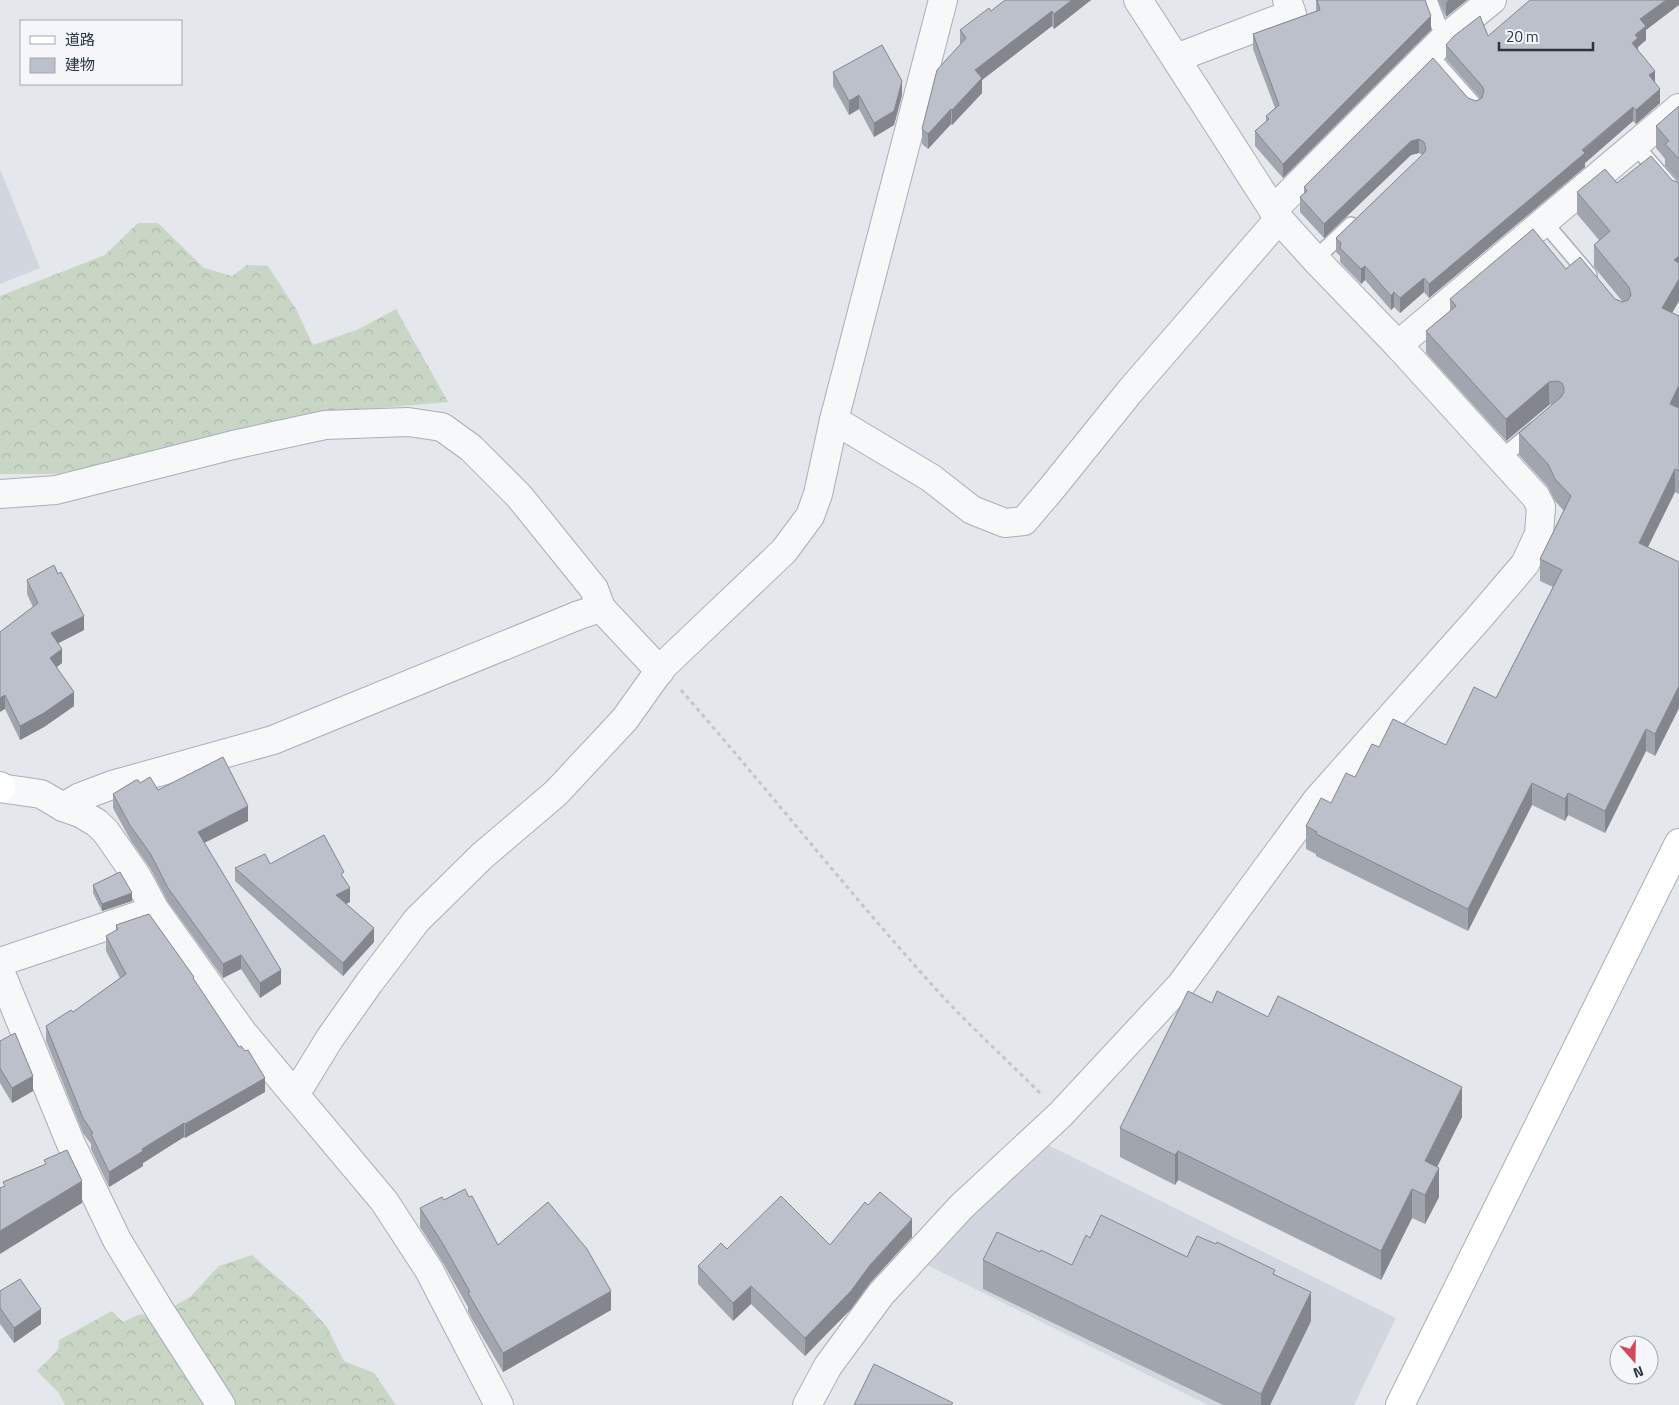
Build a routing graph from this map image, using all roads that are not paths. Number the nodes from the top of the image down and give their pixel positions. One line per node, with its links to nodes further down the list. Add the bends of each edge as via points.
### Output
1 (943, 0): 19 (street)
2 (1138, 0): 7 (street)
3 (1287, 0): 7 (street, via 1292,14)
4 (1429, 0): 6 (lane)
5 (1492, 0): 6 (street)
6 (1436, 47): 8 (lane); 12 (street)
7 (1176, 58): 12 (street)
8 (1475, 106)
9 (1679, 108): 10 (street)
10 (1635, 145): 11 (lane); 14 (street)
11 (1679, 196)
12 (1276, 214): 15 (street); 19 (street, via 1024,520 1005,523 972,510 931,478)
13 (1363, 214): 15 (lane)
14 (1544, 222): 16 (lane); 17 (street)
15 (1315, 259): 17 (street)
16 (1598, 286)
17 (1398, 345): 20 (street)
18 (1549, 418): 20 (lane)
19 (834, 420): 23 (street, via 810,516 784,551)
20 (1501, 458): 33 (street, via 1541,507 1539,534 1525,564 1318,800 1181,985 1061,1114 961,1207 881,1294 828,1366)
21 (0, 494): 22 (street, via 56,490 325,425 408,422 442,427 471,448 519,496 594,589)
22 (601, 608): 23 (street); 25 (street, via 272,740 112,785)
23 (661, 669): 30 (street, via 625,719 556,793 482,856 417,920 330,1038)
24 (0, 787): 25 (street, via 41,794)
25 (64, 807): 27 (street, via 80,813 106,832)
26 (1679, 843): 34 (street)
27 (155, 910): 28 (street); 30 (street, via 243,1033)
28 (0, 962)
29 (0, 971): 31 (street, via 71,1144 117,1240)
30 (296, 1095): 32 (street, via 384,1201 429,1270)
31 (221, 1405)
32 (499, 1405)
33 (807, 1405)
34 (1400, 1405)

